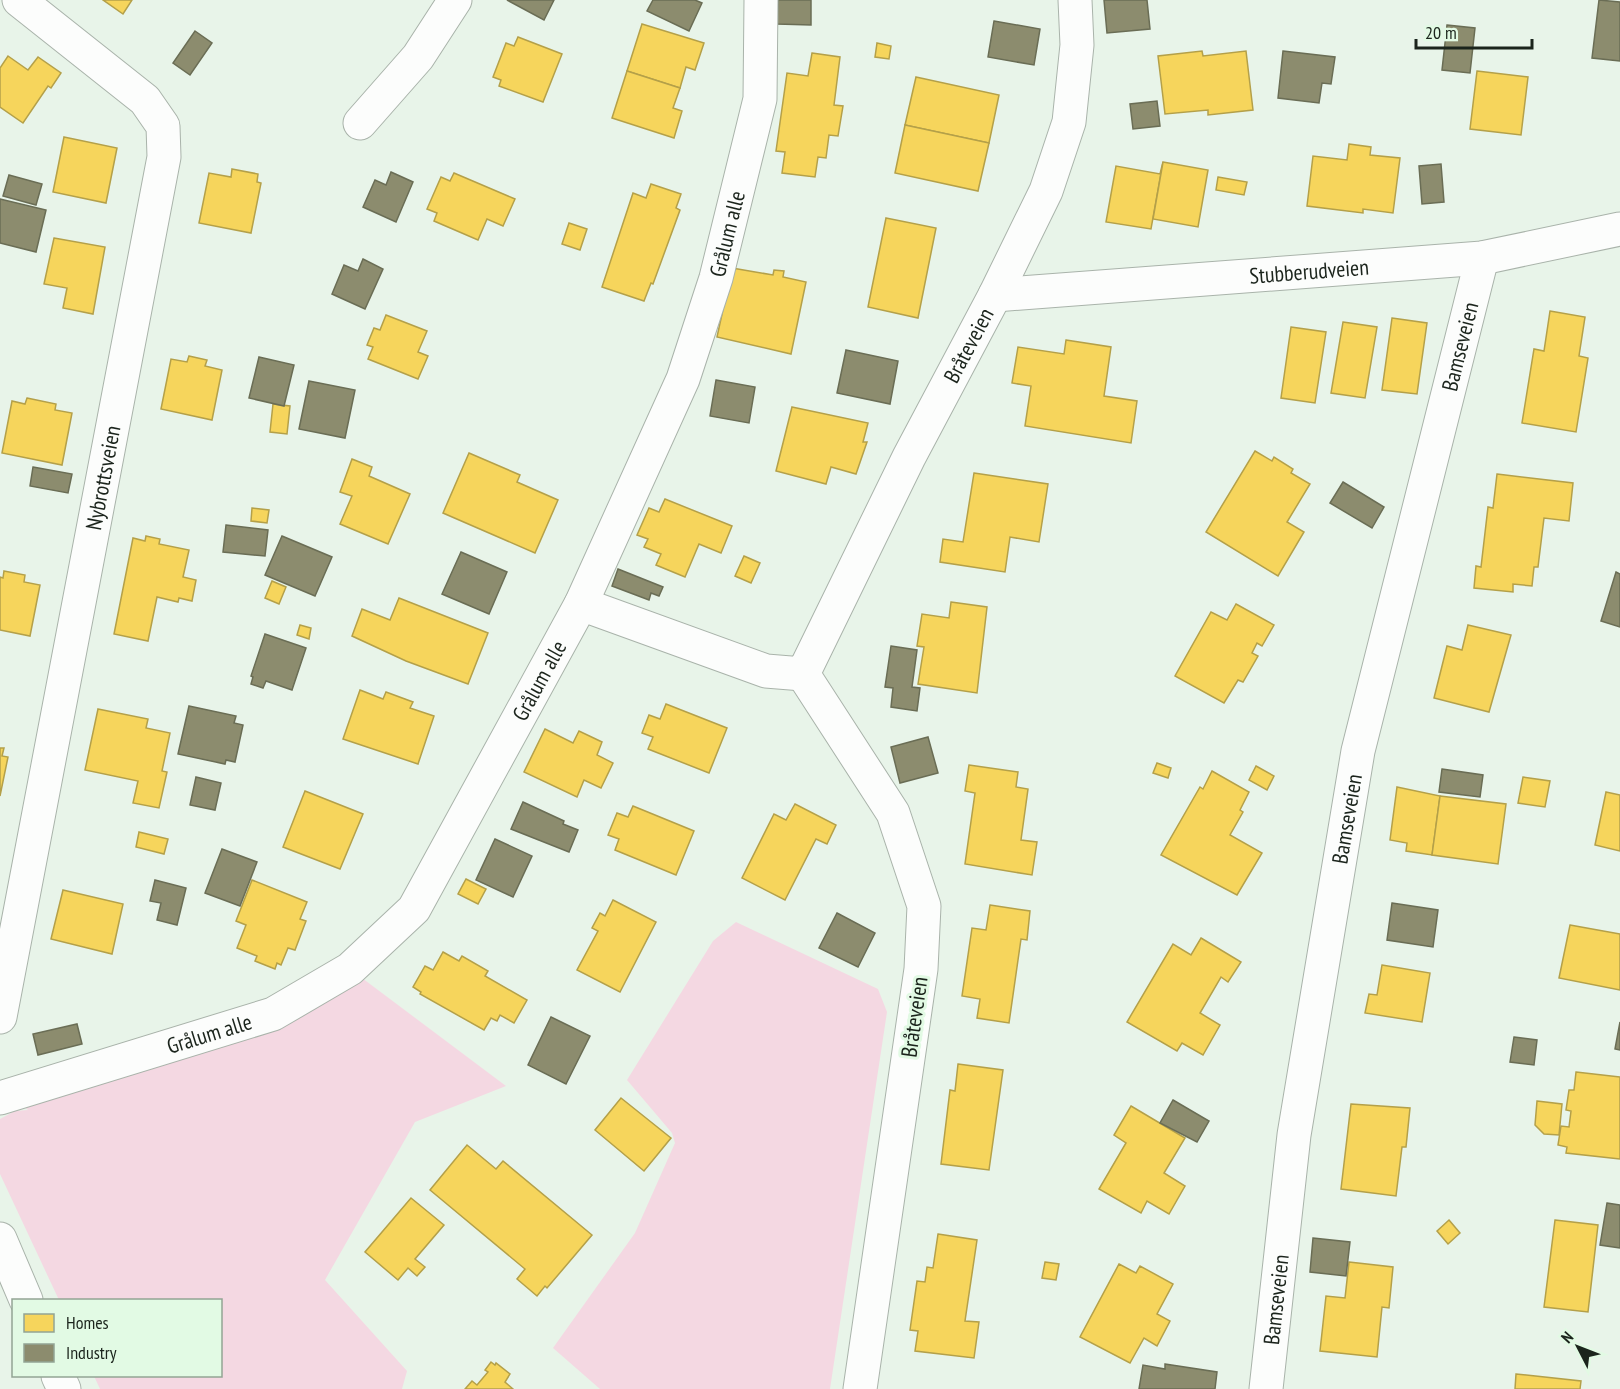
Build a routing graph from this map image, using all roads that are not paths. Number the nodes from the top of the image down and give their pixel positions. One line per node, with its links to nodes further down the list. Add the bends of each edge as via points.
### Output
1 (19, 0): 11 (street, Nybrottsveien, via 145,100 163,126 164,157)
2 (456, 0): 5 (street, via 418,57)
3 (761, 0): 9 (street, Grålum alle, via 760,99 716,278 683,379)
4 (1075, 0): 8 (street, Bråteveien, via 1077,45 1069,122 1046,191)
5 (360, 123)
6 (1620, 229): 7 (street, Stubberudveien)
7 (1482, 258): 8 (street, Stubberudveien); 16 (street, Bamseveien, via 1358,751 1294,1135)
8 (995, 295): 10 (street, Bråteveien, via 909,457)
9 (581, 604): 10 (street, via 766,671); 12 (street, Grålum alle, via 414,909 350,969 273,1014)
10 (803, 674): 15 (street, Bråteveien, via 893,813 924,906 921,969)
11 (0, 1017)
12 (0, 1098)
13 (0, 1239): 14 (street)
14 (26, 1299)
15 (860, 1389)
16 (1266, 1389)

